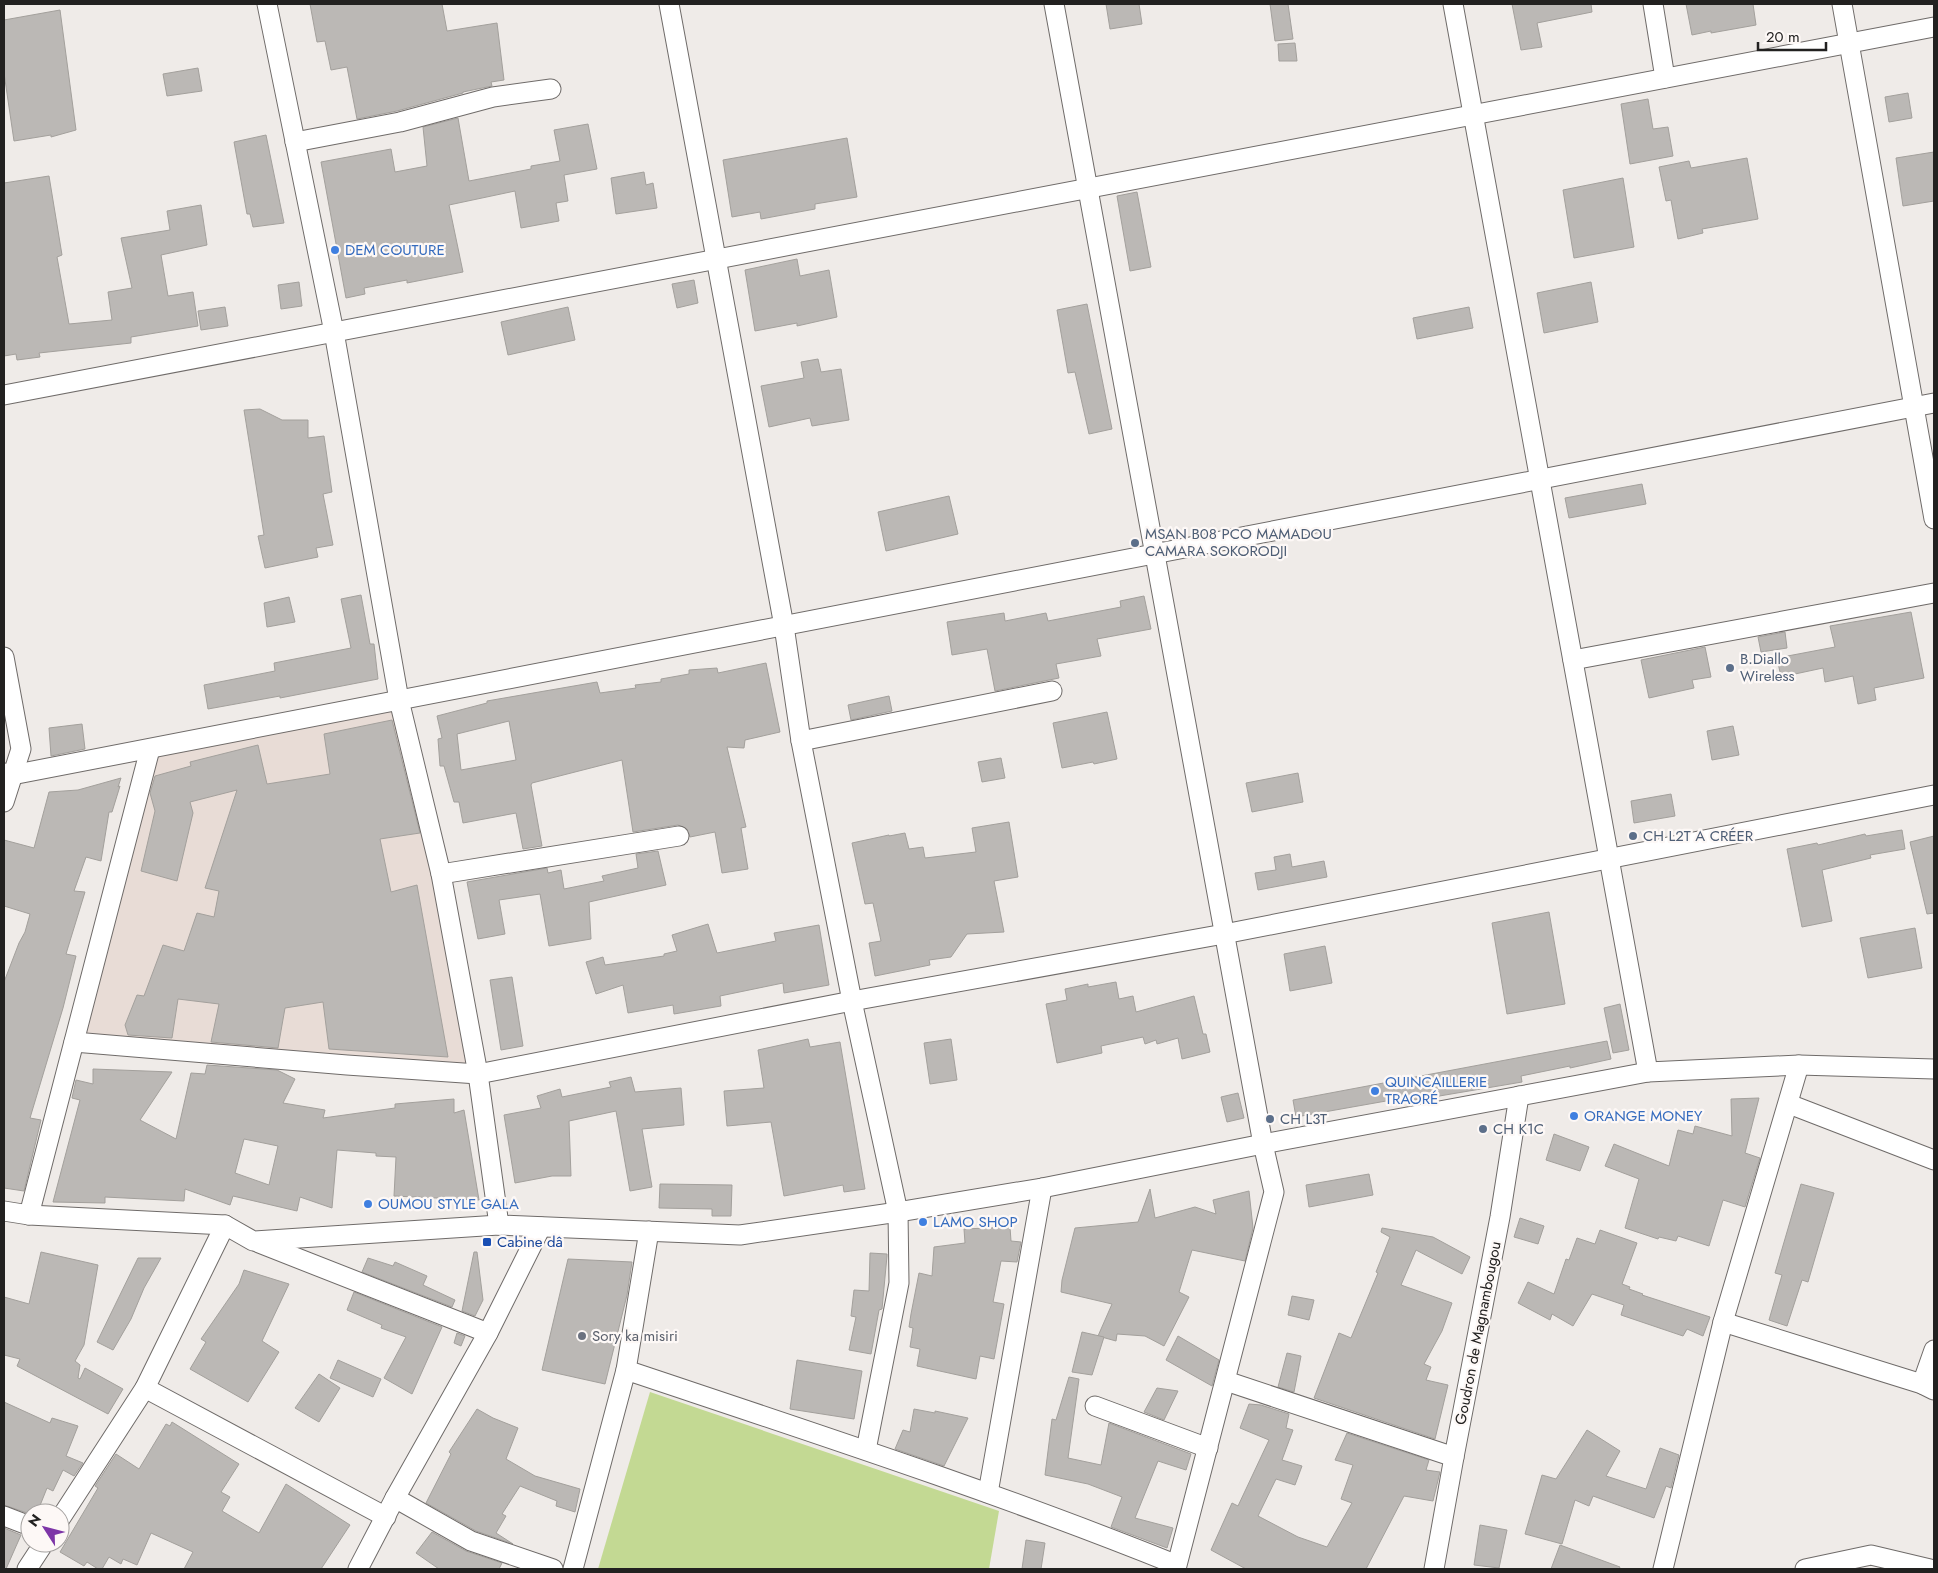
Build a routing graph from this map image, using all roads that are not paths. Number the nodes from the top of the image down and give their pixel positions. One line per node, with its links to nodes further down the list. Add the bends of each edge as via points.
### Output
1 (267, 4): 12 (street)
2 (669, 4): 14 (street)
3 (1054, 4): 13 (street)
4 (1453, 4): 11 (street)
5 (1653, 4): 9 (street)
6 (1842, 4): 8 (street)
7 (1934, 27): 8 (street)
8 (1849, 43): 9 (street); 18 (street)
9 (1665, 78): 11 (street)
10 (551, 89): 12 (street, via 493,97 400,122)
11 (1473, 114): 13 (street); 19 (street)
12 (295, 142): 15 (street)
13 (1088, 187): 14 (street); 21 (street)
14 (717, 258): 15 (street); 23 (street)
15 (334, 332): 16 (street); 27 (street)
16 (4, 395)
17 (1934, 403): 18 (street)
18 (1914, 407): 19 (street); 20 (street)
19 (1540, 480): 21 (street); 25 (street)
20 (1934, 519)
21 (1155, 554): 23 (street); 36 (street)
22 (1934, 593): 25 (street)
23 (784, 626): 27 (street); 28 (street)
24 (4, 657): 30 (street, via 21,748)
25 (1573, 660): 34 (street)
26 (1052, 691): 28 (street)
27 (399, 700): 29 (street); 35 (street)
28 (801, 741): 37 (street)
29 (150, 749): 30 (street); 38 (street)
30 (8, 774): 32 (street)
31 (1934, 795): 34 (street)
32 (4, 802)
33 (679, 836): 35 (street)
34 (1609, 858): 36 (street); 41 (street)
35 (440, 874): 42 (street)
36 (1224, 934): 37 (street); 45 (street)
37 (852, 1001): 42 (street); 49 (street)
38 (74, 1042): 42 (street); 50 (street)
39 (1799, 1065): 40 (street); 41 (street); 44 (street)
40 (1934, 1069)
41 (1648, 1072): 43 (street)
42 (478, 1074): 52 (street)
43 (1519, 1096): 45 (street); 66 (street, Goudron de Magnambougou, via 1500,1218)
44 (1789, 1104): 46 (street); 56 (street)
45 (1263, 1144): 47 (street); 60 (street, via 1274,1192)
46 (1934, 1160)
47 (1042, 1188): 49 (street); 67 (street)
48 (4, 1211): 50 (street)
49 (898, 1212): 54 (street, via 740,1235); 65 (street, via 899,1283)
50 (29, 1215): 51 (street)
51 (225, 1225): 55 (street); 62 (street)
52 (498, 1225): 53 (street); 55 (street)
53 (541, 1227): 54 (street); 57 (street)
54 (649, 1231): 59 (street)
55 (253, 1241): 57 (street)
56 (1723, 1322): 61 (street); 80 (street)
57 (488, 1334): 68 (street)
58 (1934, 1350): 61 (street)
59 (626, 1370): 65 (street); 78 (street)
60 (1226, 1381): 64 (street); 66 (street)
61 (1928, 1387)
62 (144, 1388): 69 (street); 71 (street)
63 (1095, 1406): 64 (street)
64 (1208, 1448): 74 (street)
65 (866, 1450): 67 (street)
66 (1454, 1457): 79 (street, Goudron de Magnambougou)
67 (988, 1493): 74 (street)
68 (395, 1498): 71 (street); 77 (street, via 471,1541)
69 (70, 1503)
70 (4, 1516): 72 (street)
71 (386, 1517): 76 (street)
72 (20, 1522)
73 (37, 1553): 75 (street)
74 (1183, 1567)
75 (27, 1569)
76 (358, 1569)
77 (553, 1569)
78 (573, 1569)
79 (1434, 1569)
80 (1663, 1569)
81 (1805, 1569): 82 (street, via 1871,1555)
82 (1930, 1569)

